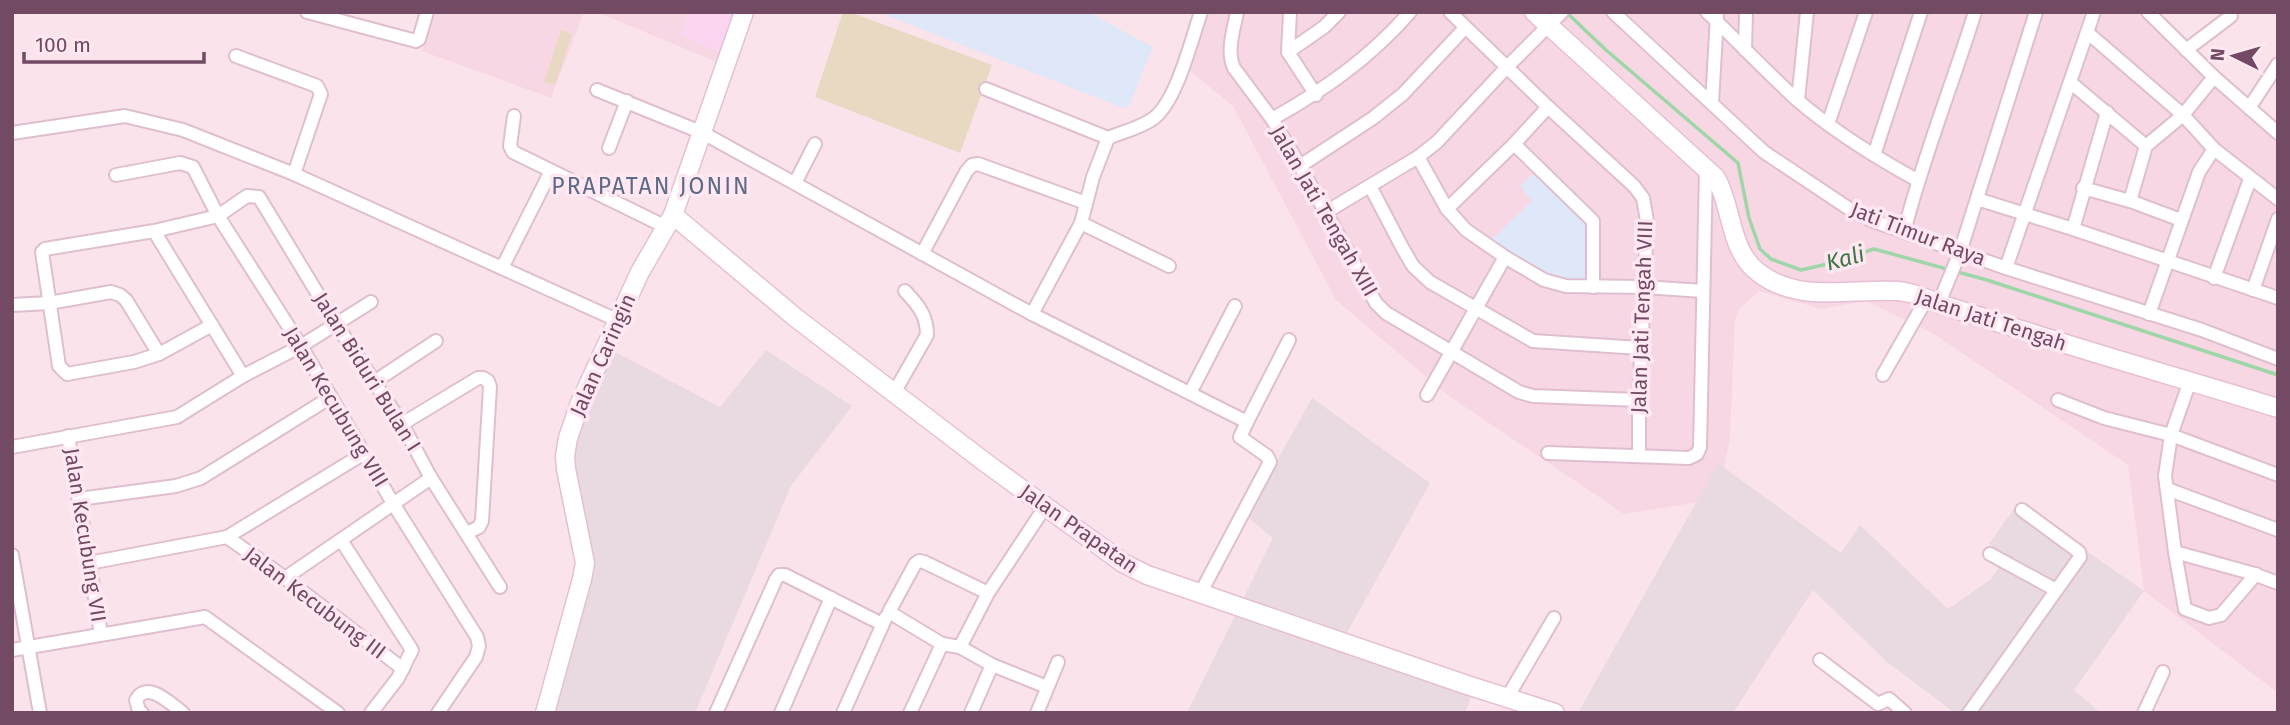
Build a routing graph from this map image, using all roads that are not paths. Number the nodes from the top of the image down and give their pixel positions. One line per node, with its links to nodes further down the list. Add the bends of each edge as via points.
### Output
1 (426, 12): 22 (street, via 416,41)
2 (744, 12): 48 (main road, Jalan Caringin)
3 (1202, 12): 50 (street, via 1167,103 1146,123)
4 (1237, 12): 45 (street, Jalan Jati Tengah XIII, via 1231,60)
5 (1290, 12): 28 (street)
6 (1339, 12): 28 (street)
7 (1410, 12): 36 (street, via 1382,43)
8 (1450, 12): 24 (street, Jalan Jati Tengah VIII)
9 (1534, 12): 23 (main road, Jalan Jati Tengah)
10 (1613, 12): 39 (street, Jati Timur Raya)
11 (1746, 12): 26 (street)
12 (1807, 12): 37 (street)
13 (1866, 12): 46 (street)
14 (1921, 12): 56 (street)
15 (1975, 12): 64 (street)
16 (2036, 12): 68 (street)
17 (2094, 12): 25 (street)
18 (2148, 12): 27 (street)
19 (309, 13): 22 (street)
20 (1713, 15): 26 (street); 39 (street)
21 (2231, 16): 27 (street)
22 (356, 19)
23 (1556, 19): 31 (street); 59 (main road, Jalan Jati Tengah)
24 (1465, 28): 31 (street, Jalan Jati Tengah VIII); 58 (street, via 1403,94)
25 (2088, 33): 33 (street); 43 (street)
26 (1745, 50): 37 (street)
27 (2186, 50): 32 (street)
28 (1288, 52): 36 (street)
29 (236, 56): 61 (street, via 320,90)
30 (2278, 64): 41 (street)
31 (1507, 67): 40 (street, Jalan Jati Tengah VIII); 57 (street, via 1446,134)
32 (2214, 78): 41 (street); 43 (street)
33 (2070, 82): 42 (street); 74 (street)
34 (986, 89): 50 (street)
35 (597, 90): 38 (street)
36 (1316, 95): 45 (street)
37 (1798, 100): 46 (street)
38 (627, 101): 48 (street); 54 (street)
39 (1713, 103): 82 (street, Jati Timur Raya, via 1764,152 1800,177 1851,210)
40 (1548, 107): 52 (street); 92 (street, Jalan Jati Tengah VIII, via 1640,192 1647,221)
41 (2249, 108): 49 (street)
42 (2107, 112): 53 (street); 67 (street)
43 (2183, 115): 53 (street); 55 (street)
44 (514, 116): 60 (street, via 513,152)
45 (1272, 119): 58 (street, Jalan Jati Tengah XIII)
46 (1828, 124): 56 (street)
47 (12, 133): 61 (street, via 125,116 183,130)
48 (703, 133): 65 (street); 78 (main road, Jalan Caringin)
49 (2278, 133)
50 (1108, 138): 71 (street)
51 (815, 144): 65 (street)
52 (1514, 144): 72 (street); 91 (street, via 1593,221)
53 (2146, 146): 70 (street)
54 (609, 148)
55 (2214, 149): 63 (street); 77 (street, via 2199,172)
56 (1874, 155): 64 (street)
57 (1418, 157): 66 (street); 72 (street)
58 (1300, 166): 73 (street, Jalan Jati Tengah XIII)
59 (1706, 170): 95 (street); 97 (main road, Jalan Jati Tengah, via 1723,191 1741,252 1757,272 1779,285 1813,293 1901,291)
60 (551, 172): 78 (street); 88 (street)
61 (294, 174): 88 (street)
62 (116, 175): 75 (street, Jalan Kecubung VIII, via 187,164 193,167)
63 (2250, 179): 69 (street); 90 (street)
64 (1917, 180): 82 (street)
65 (795, 183): 84 (street)
66 (1370, 186): 73 (street); 102 (street, via 1413,266)
67 (2083, 188): 70 (street); 80 (street)
68 (1977, 199): 74 (street); 83 (street)
69 (2278, 199)
70 (2130, 201): 77 (street)
71 (1086, 202): 79 (street); 84 (street, via 972,164)
72 (1447, 209): 85 (street, via 1465,230)
73 (1326, 212): 112 (street, Jalan Jati Tengah XIII, via 1376,303)
74 (2023, 215): 80 (street); 89 (street)
75 (218, 216): 81 (street); 106 (street, Jalan Biduri Bulan I, via 247,197 259,197); 110 (street, Jalan Kecubung VIII)
76 (2278, 219): 93 (street)
77 (2180, 220): 86 (street)
78 (670, 221): 105 (main road, Jalan Caringin, via 640,272); 119 (main road, Jalan Prapatan)
79 (1081, 223): 87 (street); 103 (street)
80 (2073, 229): 86 (street)
81 (154, 230): 99 (street, via 45,249 41,256); 107 (street)
82 (1904, 232): 83 (street, Jati Timur Raya)
83 (1960, 252): 89 (street, Jati Timur Raya); 97 (street)
84 (922, 254): 103 (street)
85 (1505, 257): 91 (street, via 1558,285); 102 (street)
86 (2166, 260): 90 (street); 104 (street)
87 (1169, 266)
88 (502, 268): 105 (street)
89 (2006, 268): 104 (street, Jati Timur Raya)
90 (2214, 278): 93 (street)
91 (1593, 287): 92 (street)
92 (1644, 287): 95 (street); 111 (street, Jalan Jati Tengah VIII)
93 (2253, 290): 96 (street)
94 (905, 291): 119 (street, via 923,313 927,335)
95 (1703, 291): 133 (street, via 1700,447 1689,458)
96 (2278, 298)
97 (1933, 301): 115 (street); 117 (main road, Jalan Jati Tengah)
98 (371, 302): 106 (street)
99 (49, 303): 100 (street); 113 (street, via 111,292 120,295); 113 (street, via 59,366 67,374)
100 (12, 305)
101 (1235, 306): 120 (street)
102 (1476, 310): 111 (street, via 1533,341); 112 (street)
103 (1032, 314): 120 (street)
104 (2149, 314): 114 (street, Jati Timur Raya)
105 (619, 321): 174 (main road, Jalan Caringin, via 568,438 566,470 585,563)
106 (336, 324): 110 (street); 118 (street, Jalan Biduri Bulan I)
107 (212, 325): 113 (street); 116 (street)
108 (1289, 340): 126 (street)
109 (436, 341): 118 (street)
110 (300, 345): 116 (street); 122 (street, Jalan Kecubung VIII)
111 (1640, 348): 123 (street, Jalan Jati Tengah VIII)
112 (1450, 352): 121 (street); 123 (street, Jalan Jati Tengah XIII, via 1525,394)
113 (159, 354)
114 (2278, 359)
115 (1883, 375)
116 (243, 376): 129 (street, via 177,417)
117 (2190, 381): 125 (main road, Jalan Jati Tengah); 128 (street)
118 (374, 382): 127 (street, Jalan Biduri Bulan I)
119 (894, 393): 139 (main road, Jalan Prapatan)
120 (1190, 393): 126 (street)
121 (1427, 395)
122 (331, 397): 132 (street, Jalan Kecubung VIII); 137 (street, via 201,478 176,486)
123 (1639, 400): 133 (street, Jalan Jati Tengah VIII)
124 (2057, 400): 128 (street)
125 (2278, 408)
126 (1247, 422): 156 (street, via 1240,437 1270,461)
127 (402, 424): 135 (street, Jalan Biduri Bulan I); 142 (street, via 478,378 488,380 482,520)
128 (2171, 435): 134 (street); 136 (street)
129 (68, 436): 130 (street); 137 (street, Jalan Kecubung VII)
130 (12, 447)
131 (1548, 453): 133 (street)
132 (363, 454): 138 (street, Jalan Kecubung VIII); 143 (street)
133 (1639, 456)
134 (2278, 475)
135 (431, 478): 138 (street); 142 (street, Jalan Biduri Bulan I)
136 (2167, 489): 141 (street); 145 (street)
137 (79, 499): 148 (street, Jalan Kecubung VII)
138 (394, 505): 144 (street); 179 (street, Jalan Kecubung VIII, via 479,646)
139 (1045, 507): 155 (street); 156 (main road, Jalan Prapatan, via 1124,563)
140 (2022, 510): 154 (street, via 2079,554)
141 (2278, 530)
142 (467, 533): 153 (street, Jalan Biduri Bulan I)
143 (227, 537): 148 (street); 151 (street, Jalan Kecubung III)
144 (341, 540): 151 (street); 169 (street, via 411,647)
145 (2175, 552): 150 (street); 150 (street, via 2185,608 2209,618 2221,615)
146 (1990, 554): 154 (street)
147 (12, 555): 149 (street)
148 (89, 563): 161 (street, Jalan Kecubung VII)
149 (13, 572): 164 (street)
150 (2256, 574): 152 (street)
151 (285, 578): 169 (street, Jalan Kecubung III)
152 (2278, 583)
153 (500, 587)
154 (2056, 590): 188 (street)
155 (988, 593): 158 (street, via 919,561); 163 (street)
156 (1200, 594): 172 (main road, Jalan Prapatan)
157 (831, 598): 160 (street); 180 (street, via 779,575); 181 (street)
158 (890, 612): 160 (street); 162 (street)
159 (1554, 618): 172 (street)
160 (882, 624): 182 (street)
161 (101, 634): 164 (street); 177 (street, via 205,617)
162 (942, 644): 163 (street); 183 (street)
163 (960, 647): 168 (street)
164 (28, 648): 165 (street); 173 (street)
165 (12, 650)
166 (1820, 660): 187 (street, via 1878,704 1887,699)
167 (1058, 662): 171 (street)
168 (992, 665): 171 (street); 184 (street)
169 (404, 669): 178 (street)
170 (2163, 672): 189 (street)
171 (1047, 687): 185 (street)
172 (1507, 698): 186 (main road, Jalan Prapatan)
173 (39, 710)
174 (544, 712)
175 (142, 713): 176 (street, via 136,700 146,691)
176 (183, 713)
177 (338, 713)
178 (371, 713)
179 (438, 713)
180 (716, 713)
181 (781, 713)
182 (843, 713)
183 (910, 713)
184 (971, 713)
185 (1037, 713)
186 (1555, 713)
187 (1905, 713)
188 (1969, 713)
189 (2144, 713)

